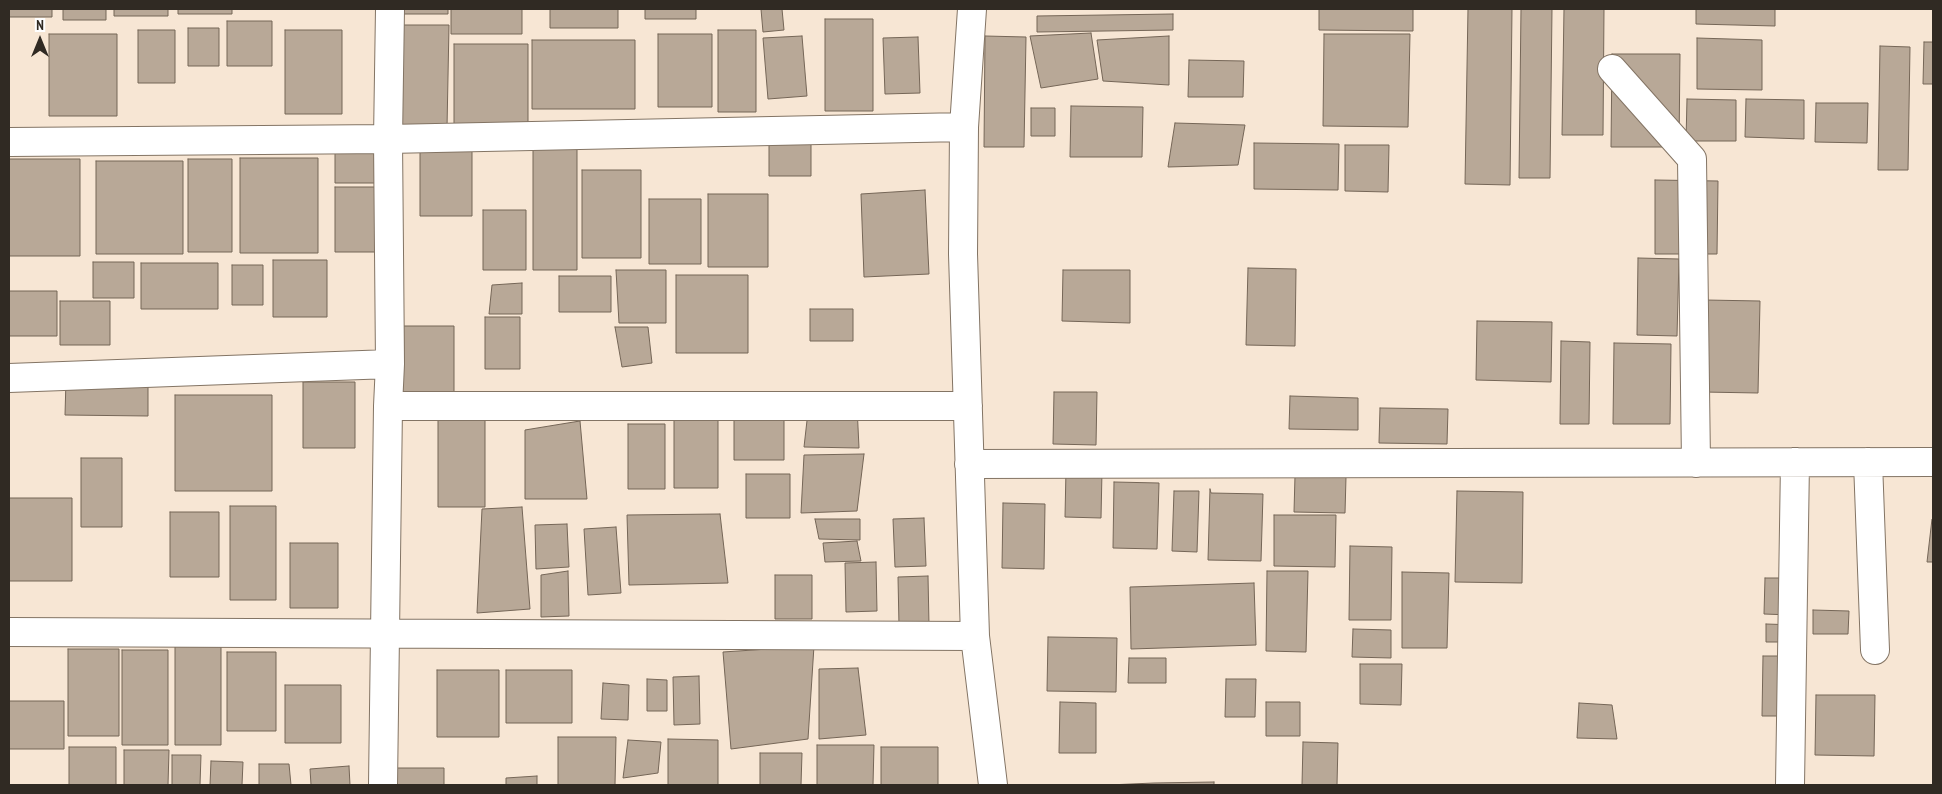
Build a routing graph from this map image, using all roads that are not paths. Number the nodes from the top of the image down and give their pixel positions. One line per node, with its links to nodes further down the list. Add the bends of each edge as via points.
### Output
1 (390, 9): 5 (street)
2 (972, 9): 4 (street)
3 (1612, 69): 14 (street, via 1692,160)
4 (964, 127): 5 (street); 10 (street, via 963,254)
5 (388, 139): 6 (street); 7 (street)
6 (9, 142)
7 (390, 364): 8 (street); 9 (street)
8 (9, 378)
9 (388, 406): 10 (street); 17 (street)
10 (968, 406): 15 (street)
11 (1795, 462): 12 (street); 14 (street); 22 (street)
12 (1868, 462): 13 (street); 19 (street)
13 (1933, 462)
14 (1696, 463): 15 (street)
15 (969, 464): 18 (street)
16 (9, 632): 17 (street)
17 (384, 634): 18 (street); 20 (street)
18 (975, 636): 21 (street)
19 (1875, 650)
20 (383, 785)
21 (993, 785)
22 (1790, 785)

